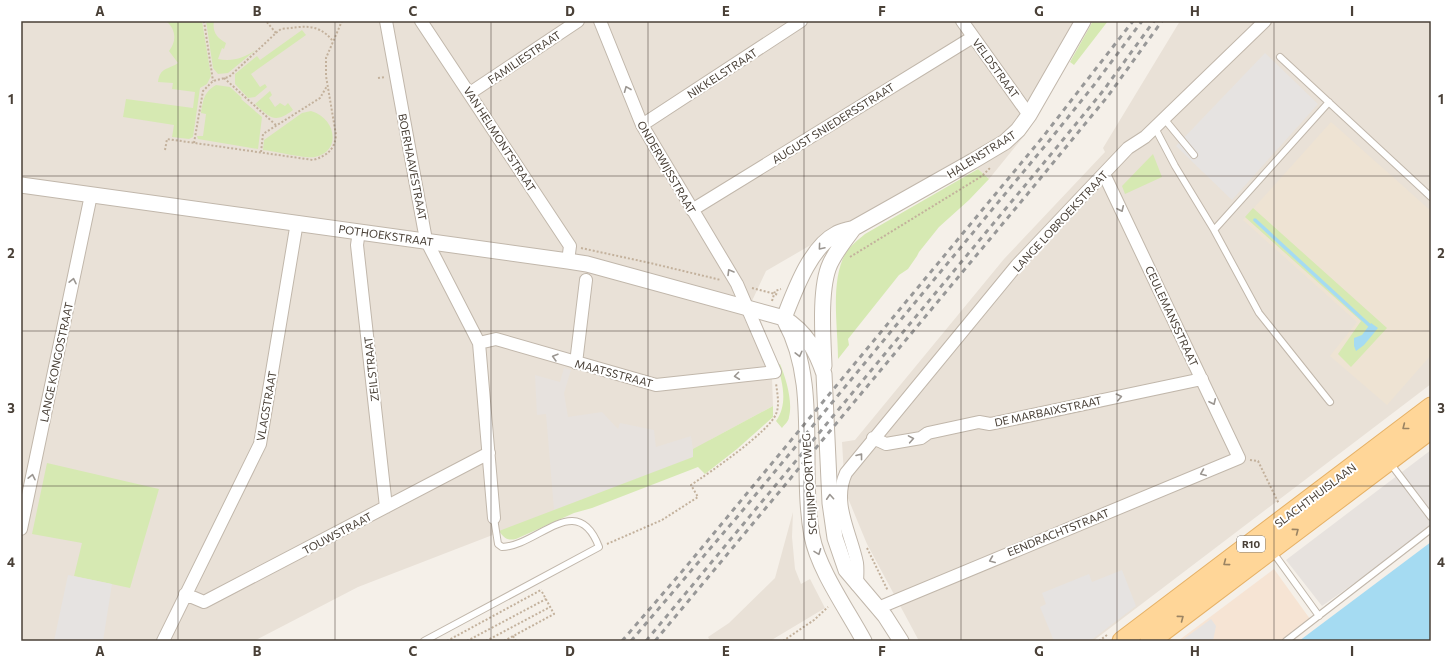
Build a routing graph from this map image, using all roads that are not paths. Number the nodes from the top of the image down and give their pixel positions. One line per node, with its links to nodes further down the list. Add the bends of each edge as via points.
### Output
1 (421, 21): 11 (street, VAN HELMONTSTRAAT)
2 (578, 21): 11 (street, FAMILIESTRAAT)
3 (600, 21): 15 (street, ONDERWIJSSTRAAT, one-way to 3)
4 (801, 21): 15 (street, NIKKELSTRAAT)
5 (962, 21): 9 (street, VELDSTRAAT)
6 (1083, 21): 13 (street, HALENSTRAAT)
7 (1265, 21): 16 (street, LANGE LOBROEKSTRAAT)
8 (389, 23): 27 (street, BOERHAAVESTRAAT)
9 (973, 37): 13 (street, VELDSTRAAT); 22 (street, AUGUST SNIEDERSSTRAAT)
10 (1280, 57): 12 (lane)
11 (470, 93): 28 (street, VAN HELMONTSTRAAT, via 570,246)
12 (1329, 102): 21 (lane); 25 (lane)
13 (1029, 115): 24 (street, HALENSTRAAT, via 1005,142)
14 (1166, 121): 17 (lane)
15 (642, 126): 22 (street, ONDERWIJSSTRAAT)
16 (1155, 128): 18 (street, LANGE LOBROEKSTRAAT, via 1128,148); 25 (lane)
17 (1194, 155)
18 (1104, 174): 35 (street, CEULEMANSSTRAAT, one-way to 35); 39 (street, LANGE LOBROEKSTRAAT, via 1017,265)
19 (21, 185): 20 (street, POTHOEKSTRAAT)
20 (91, 195): 23 (street, POTHOEKSTRAAT); 46 (street, LANGE KONGOSTRAAT, one-way to 20)
21 (1431, 197)
22 (692, 210): 30 (street, ONDERWIJSSTRAAT, one-way to 22, via 737,284)
23 (297, 222): 26 (street, POTHOEKSTRAAT); 50 (street, VLAGSTRAAT, via 260,444)
24 (854, 228): 31 (street, HALENSTRAAT, one-way to 31, via 836,234 821,247 812,259); 34 (street, HALENSTRAAT, via 832,260 826,279 823,315)
25 (1214, 230): 36 (lane, via 1259,313)
26 (359, 231): 27 (street, POTHOEKSTRAAT); 43 (street, ZEILSTRAAT, via 357,244)
27 (426, 240): 28 (street, POTHOEKSTRAAT); 32 (street, BOERHAAVESTRAAT)
28 (568, 261): 30 (street, POTHOEKSTRAAT)
29 (586, 280): 33 (street)
30 (747, 307): 31 (street, SCHIJNPOORTWEG); 33 (street, MAATSSTRAAT, one-way to 33, via 775,372 656,385)
31 (784, 318): 34 (street, SCHIJNPOORTWEG, via 807,337); 55 (street, SCHIJNPOORTWEG, one-way to 55, via 799,351 804,381 807,479 812,537 824,569)
32 (479, 343): 33 (street, MAATSSTRAAT, one-way to 32, via 496,340); 40 (street, BOERHAAVESTRAAT)
33 (576, 363)
34 (824, 374): 49 (street, SCHIJNPOORTWEG, one-way to 34, via 846,570 832,520)
35 (1202, 379): 39 (street, DE MARBAIXSTRAAT, one-way to 35, via 886,444 921,438 928,433 979,422 990,424); 41 (street, CEULEMANSSTRAAT, one-way to 41)
36 (1330, 402)
37 (1431, 407): 57 (main road, SLACHTHUISLAAN / R10, one-way to 57)
38 (1431, 429): 42 (main road, SLACHTHUISLAAN / R10)
39 (873, 438): 49 (street, one-way to 39, via 857,564 842,512 841,488 846,473)
40 (489, 453): 43 (street, TOUWSTRAAT); 45 (street, BOERHAAVESTRAAT)
41 (1239, 458): 51 (street, EENDRACHTSTRAAT, one-way to 51)
42 (1389, 462): 44 (lane); 48 (main road, SLACHTHUISLAAN / R10, one-way to 42)
43 (386, 507): 50 (street, TOUWSTRAAT, via 204,602)
44 (1431, 517)
45 (494, 518): 54 (lane, via 498,544 502,547 514,545 568,521 577,522 592,530 599,547)
46 (21, 529)
47 (1431, 529): 52 (lane)
48 (1271, 549): 52 (lane); 58 (main road, SLACHTHUISLAAN / R10, one-way to 48)
49 (857, 585): 51 (street, SCHIJNPOORTWEG)
50 (185, 594): 53 (street, VLAGSTRAAT)
51 (878, 608): 56 (street, SCHIJNPOORTWEG)
52 (1319, 616): 59 (lane)
53 (163, 641)
54 (424, 641)
55 (864, 641)
56 (901, 641)
57 (1122, 641)
58 (1150, 641)
59 (1286, 641)

